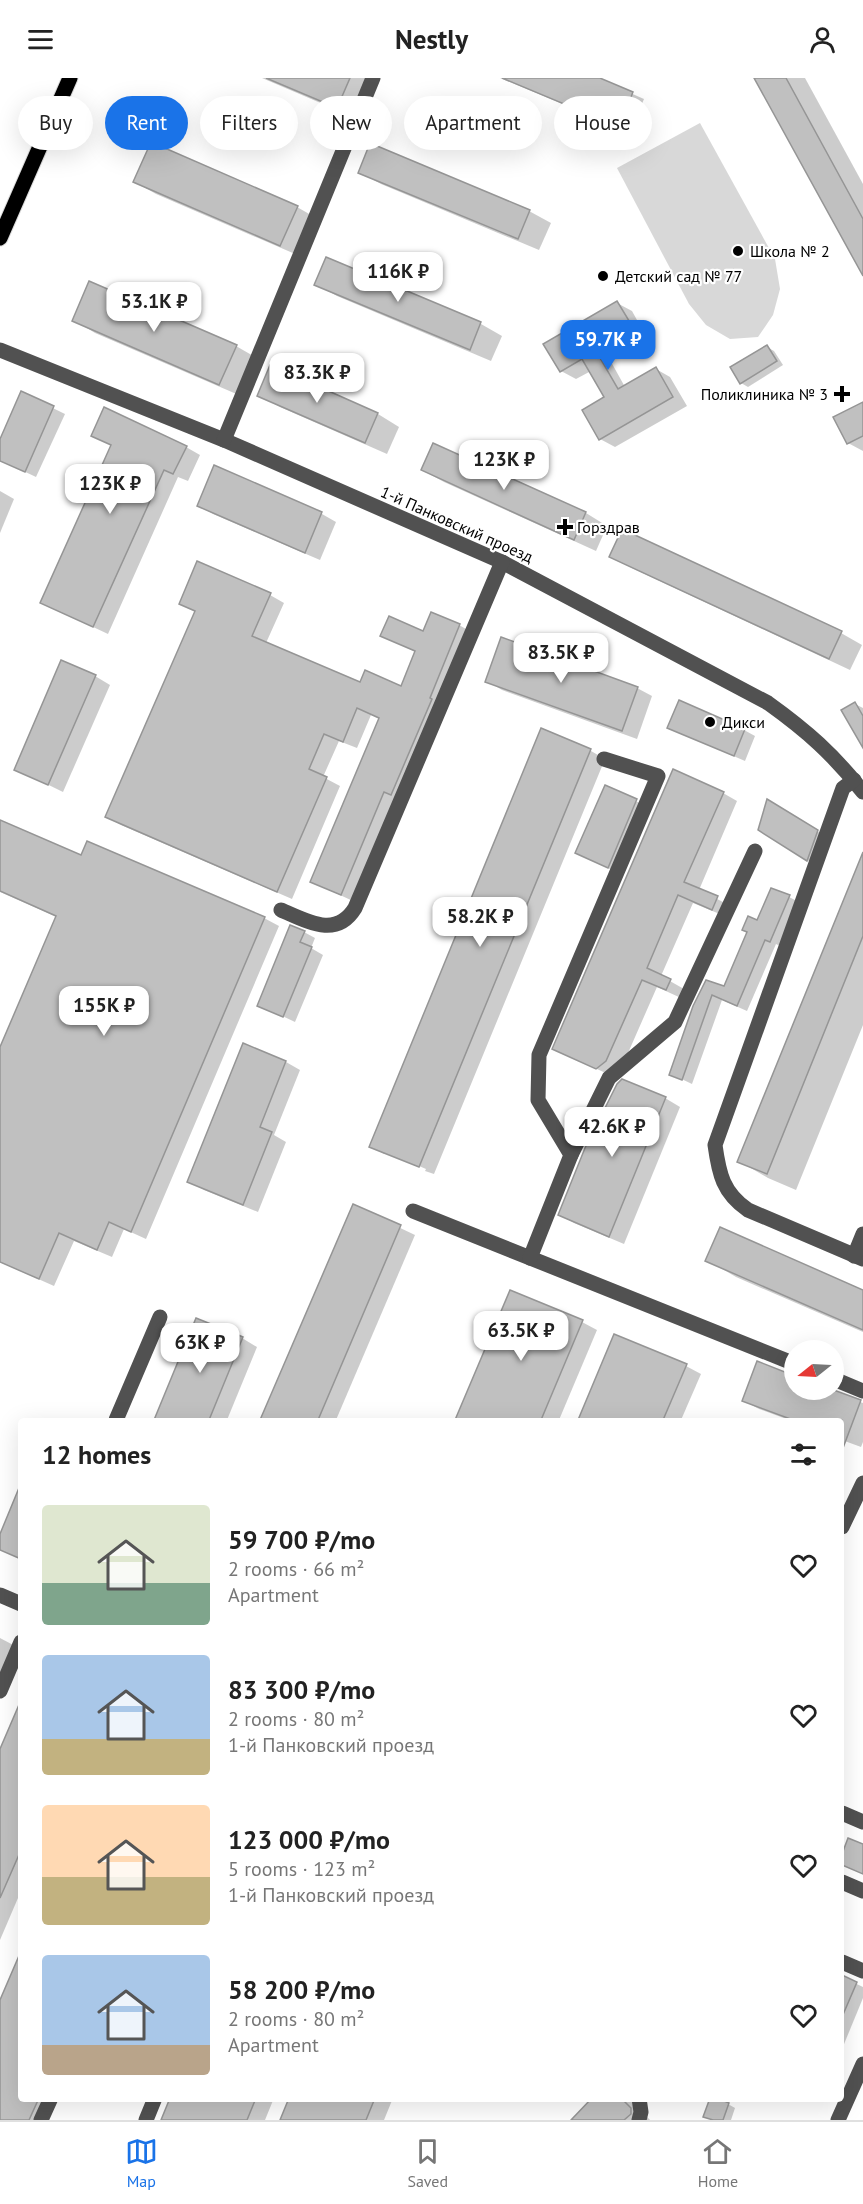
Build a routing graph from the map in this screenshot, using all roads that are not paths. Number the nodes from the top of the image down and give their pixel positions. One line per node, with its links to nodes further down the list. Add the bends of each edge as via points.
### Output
1 (70, 78): 3 (main road)
2 (373, 78): 5 (street)
3 (0, 238)
4 (0, 350): 5 (street, 1-й Панковский проезд)
5 (224, 440): 6 (street, 1-й Панковский проезд)
6 (502, 562): 8 (street, 1-й Панковский проезд, via 768,703 805,729); 10 (street, via 350,916 342,922 319,925)
7 (604, 759): 11 (street, via 658,777 539,1055 538,1100)
8 (858, 786): 15 (street, via 843,788 715,1145 726,1190 736,1202)
9 (755, 851): 11 (street, via 675,1022 609,1078)
10 (281, 910)
11 (571, 1155): 14 (street)
12 (413, 1211): 14 (street)
13 (863, 1234): 15 (street)
14 (530, 1258): 17 (street)
15 (859, 1258)
16 (160, 1317): 20 (street)
17 (784, 1360)
18 (844, 1383): 19 (street)
19 (863, 1391)
20 (117, 1418)
21 (863, 1483): 22 (street)
22 (844, 1523)
23 (0, 1594): 24 (street)
24 (18, 1603)
25 (18, 1649): 26 (street)
26 (0, 1691)
27 (844, 1814): 28 (street)
28 (863, 1822)
29 (844, 1883): 30 (street)
30 (863, 1891)
31 (844, 1963): 32 (street)
32 (863, 1971)
33 (863, 2064): 34 (street)
34 (857, 2093): 41 (street)
35 (49, 2102): 38 (street)
36 (153, 2102): 39 (street)
37 (640, 2102): 40 (street)
38 (41, 2120)
39 (146, 2120)
40 (639, 2120)
41 (838, 2120)

